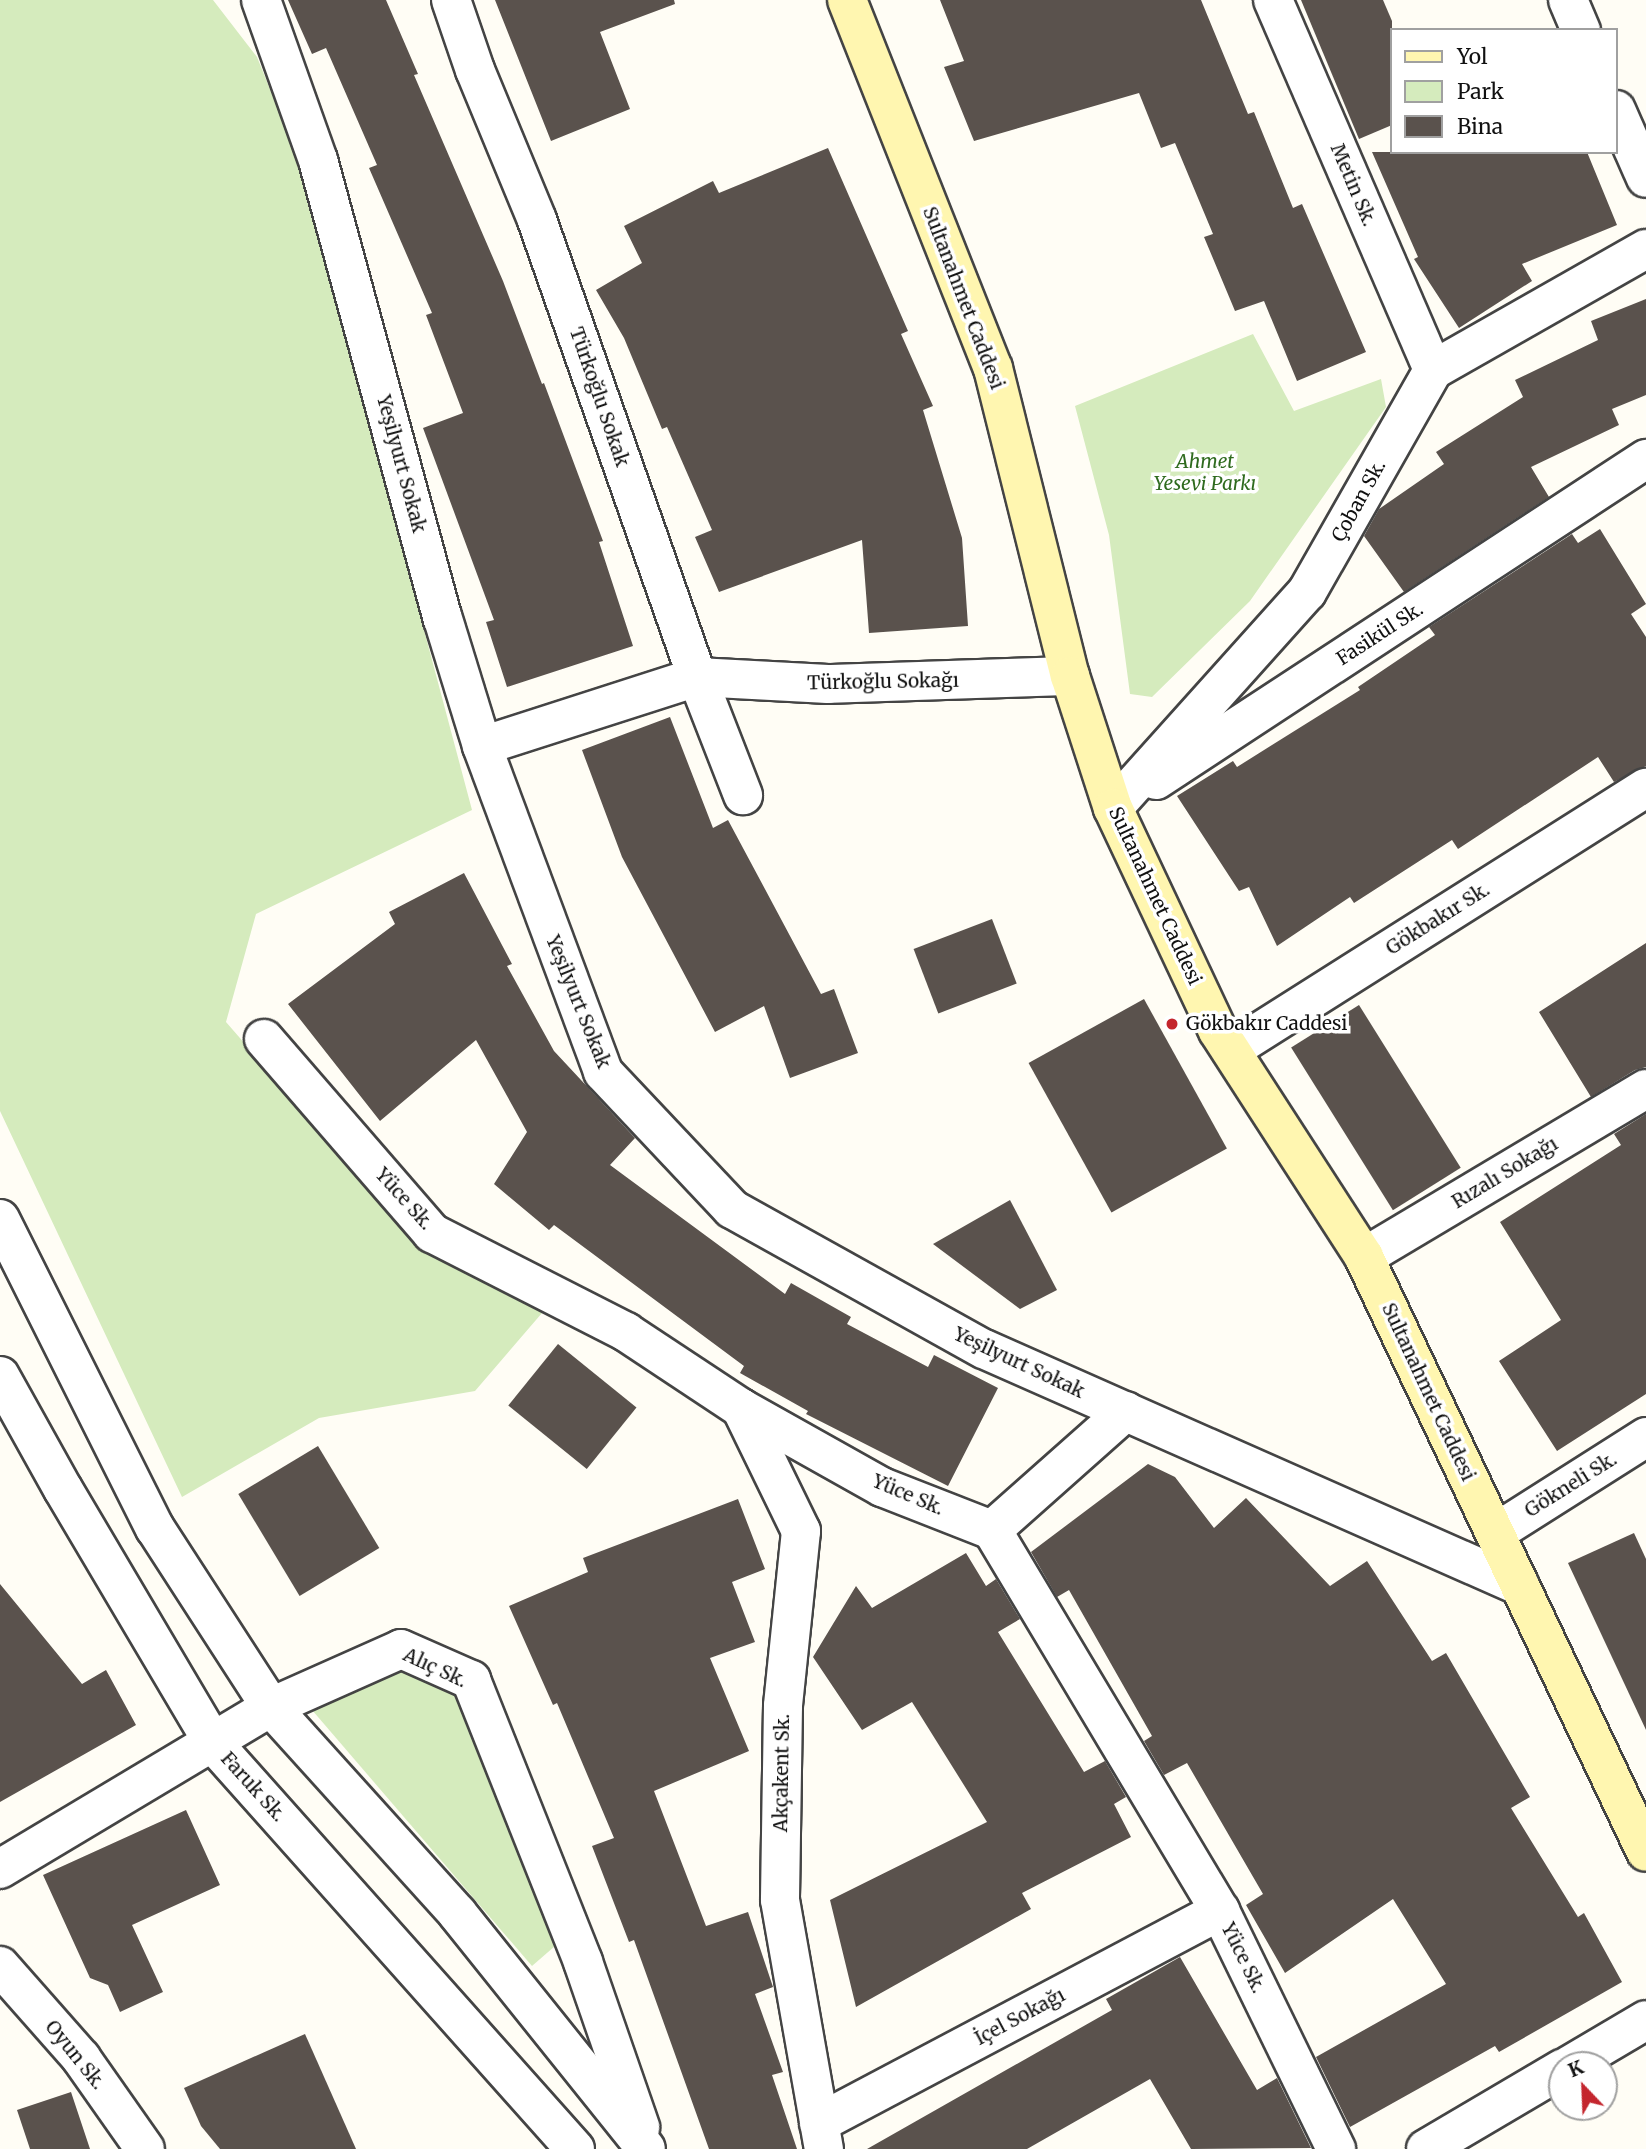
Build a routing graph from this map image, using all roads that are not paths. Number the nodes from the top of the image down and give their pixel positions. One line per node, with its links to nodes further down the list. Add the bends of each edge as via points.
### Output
1 (261, 0): 14 (street, Yeşilyurt Sokak, via 318,160)
2 (451, 0): 13 (street, Türkoğlu Sokak, via 537,220)
3 (847, 0): 12 (street, Sultanahmet Caddesi, via 993,369)
4 (1273, 0): 10 (street, Metin Sk.)
5 (1568, 0): 6 (street)
6 (1580, 28)
7 (1618, 115): 8 (street)
8 (1646, 178)
9 (1646, 249): 10 (street)
10 (1433, 370): 17 (street, Çoban Sk., via 1307,592)
11 (1646, 458): 17 (street, Fasikül Sk.)
12 (1070, 676): 13 (street, Türkoğlu Sokağı, via 828,684); 17 (street, Sultanahmet Caddesi)
13 (697, 677): 14 (street); 16 (street, Türkoğlu Sokak)
14 (482, 746): 25 (street, Yeşilyurt Sokak, via 603,1072 732,1209 984,1349)
15 (1646, 788): 19 (street, Gökbakır Sk.)
16 (743, 795)
17 (1113, 808): 19 (street, Sultanahmet Caddesi)
18 (264, 1040): 24 (street, Yüce Sk., via 432,1233 626,1332)
19 (1231, 1050): 22 (street, Sultanahmet Caddesi)
20 (1646, 1089): 22 (street, Rızalı Sokağı)
21 (0, 1219): 30 (street, via 155,1528)
22 (1364, 1257): 28 (street, Sultanahmet Caddesi)
23 (0, 1376): 31 (street, Faruk Sk.)
24 (741, 1408): 27 (street, Yüce Sk., via 882,1487); 39 (street, Akçakent Sk., via 800,1531 783,1706 780,1900)
25 (1126, 1411): 27 (street); 29 (street, Yeşilyurt Sokak)
26 (1646, 1437): 28 (street, Gökneli Sk.)
27 (992, 1531): 34 (street, Yüce Sk.)
28 (1495, 1533): 29 (street, Sultanahmet Caddesi)
29 (1520, 1586): 32 (street, Sultanahmet Caddesi)
30 (271, 1707): 31 (street, Alıç Sk.); 42 (street, via 457,1913); 42 (street, Alıç Sk., via 401,1649 471,1680 583,1962)
31 (214, 1743): 33 (street, Alıç Sk.); 41 (street, Faruk Sk.)
32 (1646, 1852)
33 (0, 1869)
34 (1220, 1911): 39 (street, İçel Sokağı); 43 (street, Yüce Sk.)
35 (0, 1966): 40 (street, Oyun Sk., via 81,2058)
36 (1646, 2020): 37 (street)
37 (1594, 2051)
38 (1548, 2077): 44 (street)
39 (822, 2136)
40 (145, 2149)
41 (575, 2149)
42 (647, 2149)
43 (1336, 2149)
44 (1426, 2149)

